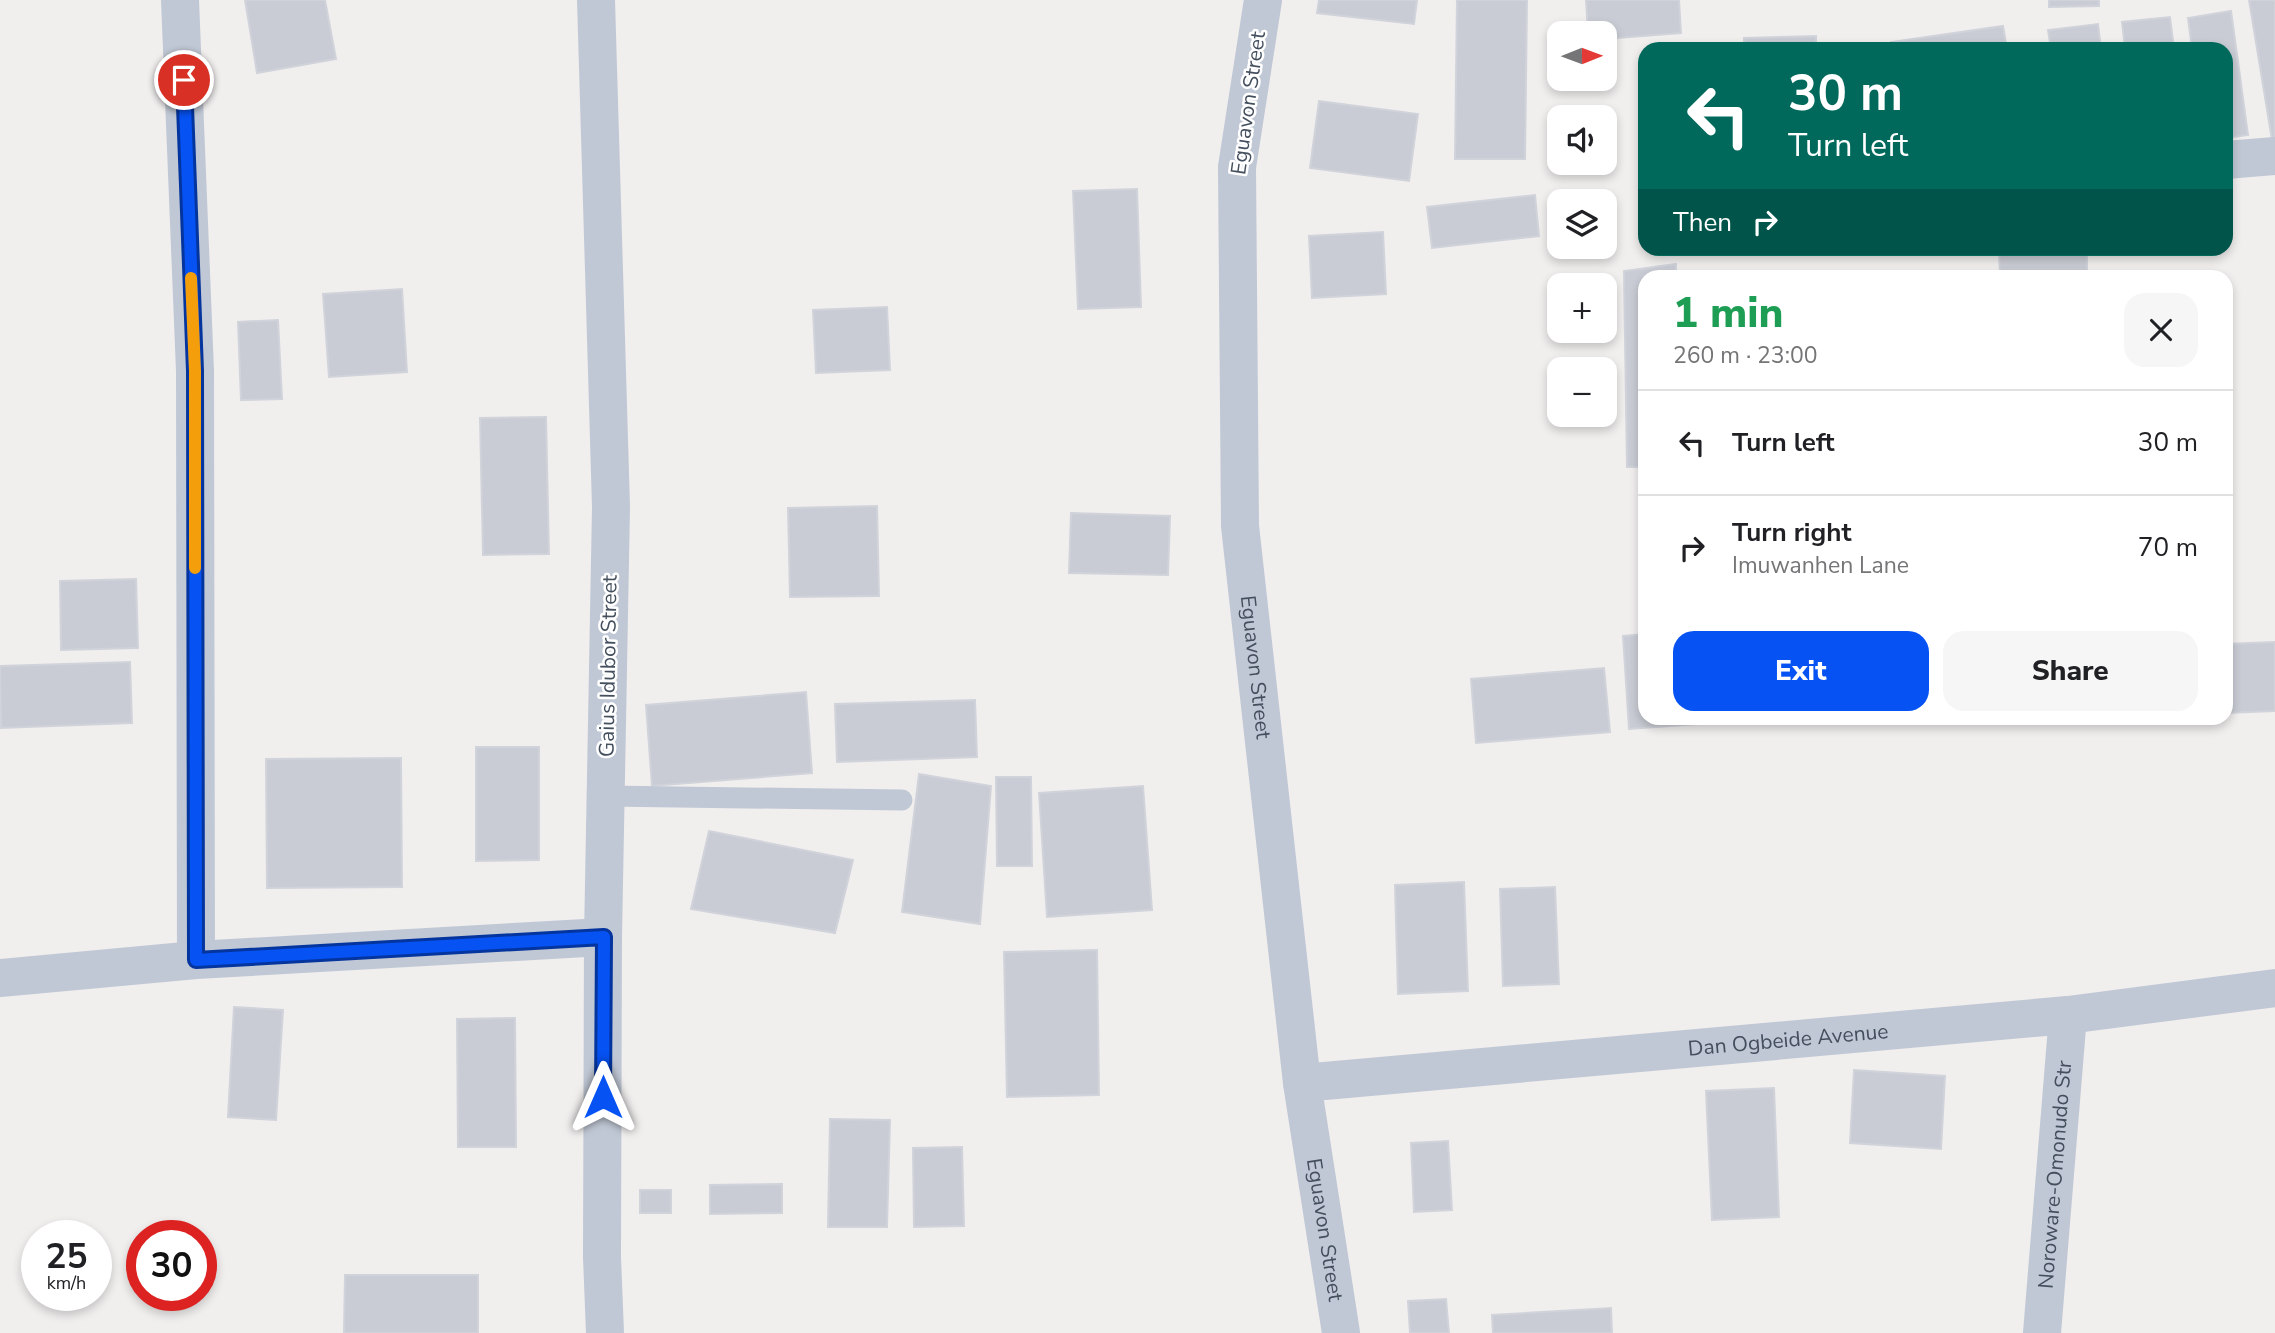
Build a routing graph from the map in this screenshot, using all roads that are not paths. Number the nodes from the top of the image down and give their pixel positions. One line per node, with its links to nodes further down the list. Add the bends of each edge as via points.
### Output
1 (180, 0): 9 (street, via 195,371)
2 (596, 0): 6 (street, Gaius Idubor Street, via 611,507)
3 (1263, 0): 13 (street, Eguavon Street, via 1237,167 1240,526)
4 (2275, 156): 5 (street)
5 (2233, 159)
6 (606, 796): 7 (lane); 8 (street, Gaius Idubor Street)
7 (902, 800)
8 (604, 937): 9 (street); 14 (street, Gaius Idubor Street)
9 (196, 960): 10 (street)
10 (0, 978)
11 (2275, 988): 12 (street, Dan Ogbeide Avenue)
12 (2068, 1015): 13 (street, Dan Ogbeide Avenue); 16 (street, Noroware-Omonudo Str)
13 (1302, 1083): 15 (street, Eguavon Street)
14 (605, 1333)
15 (1341, 1333)
16 (2042, 1333)

